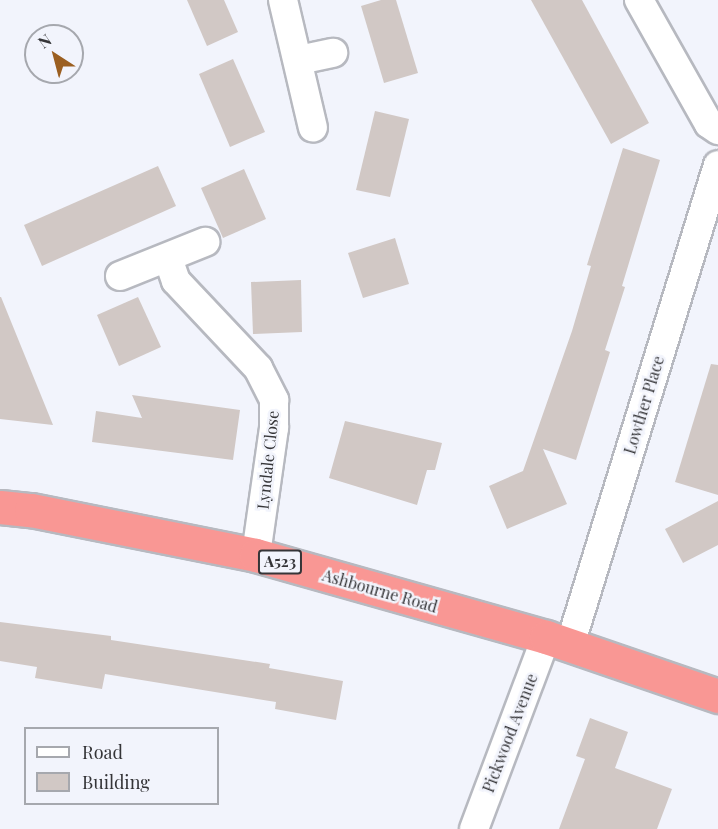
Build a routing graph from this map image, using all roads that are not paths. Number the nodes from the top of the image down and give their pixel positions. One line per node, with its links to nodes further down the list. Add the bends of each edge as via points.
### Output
1 (283, 0): 4 (street)
2 (639, 0): 6 (street, via 709,124)
3 (333, 53): 4 (street)
4 (299, 60): 5 (street)
5 (313, 128)
6 (718, 130)
7 (718, 165): 13 (street, Lowther Place)
8 (205, 242): 9 (street)
9 (168, 258): 10 (street); 12 (street, Lyndale Close, via 177,281 258,368 274,400 274,428)
10 (120, 276)
11 (0, 507): 12 (highway, Ashbourne Road / A523)
12 (256, 555): 13 (highway, Ashbourne Road / A523)
13 (558, 641): 14 (highway, Ashbourne Road / A523); 15 (street, Pickwood Avenue)
14 (718, 696)
15 (474, 829)

